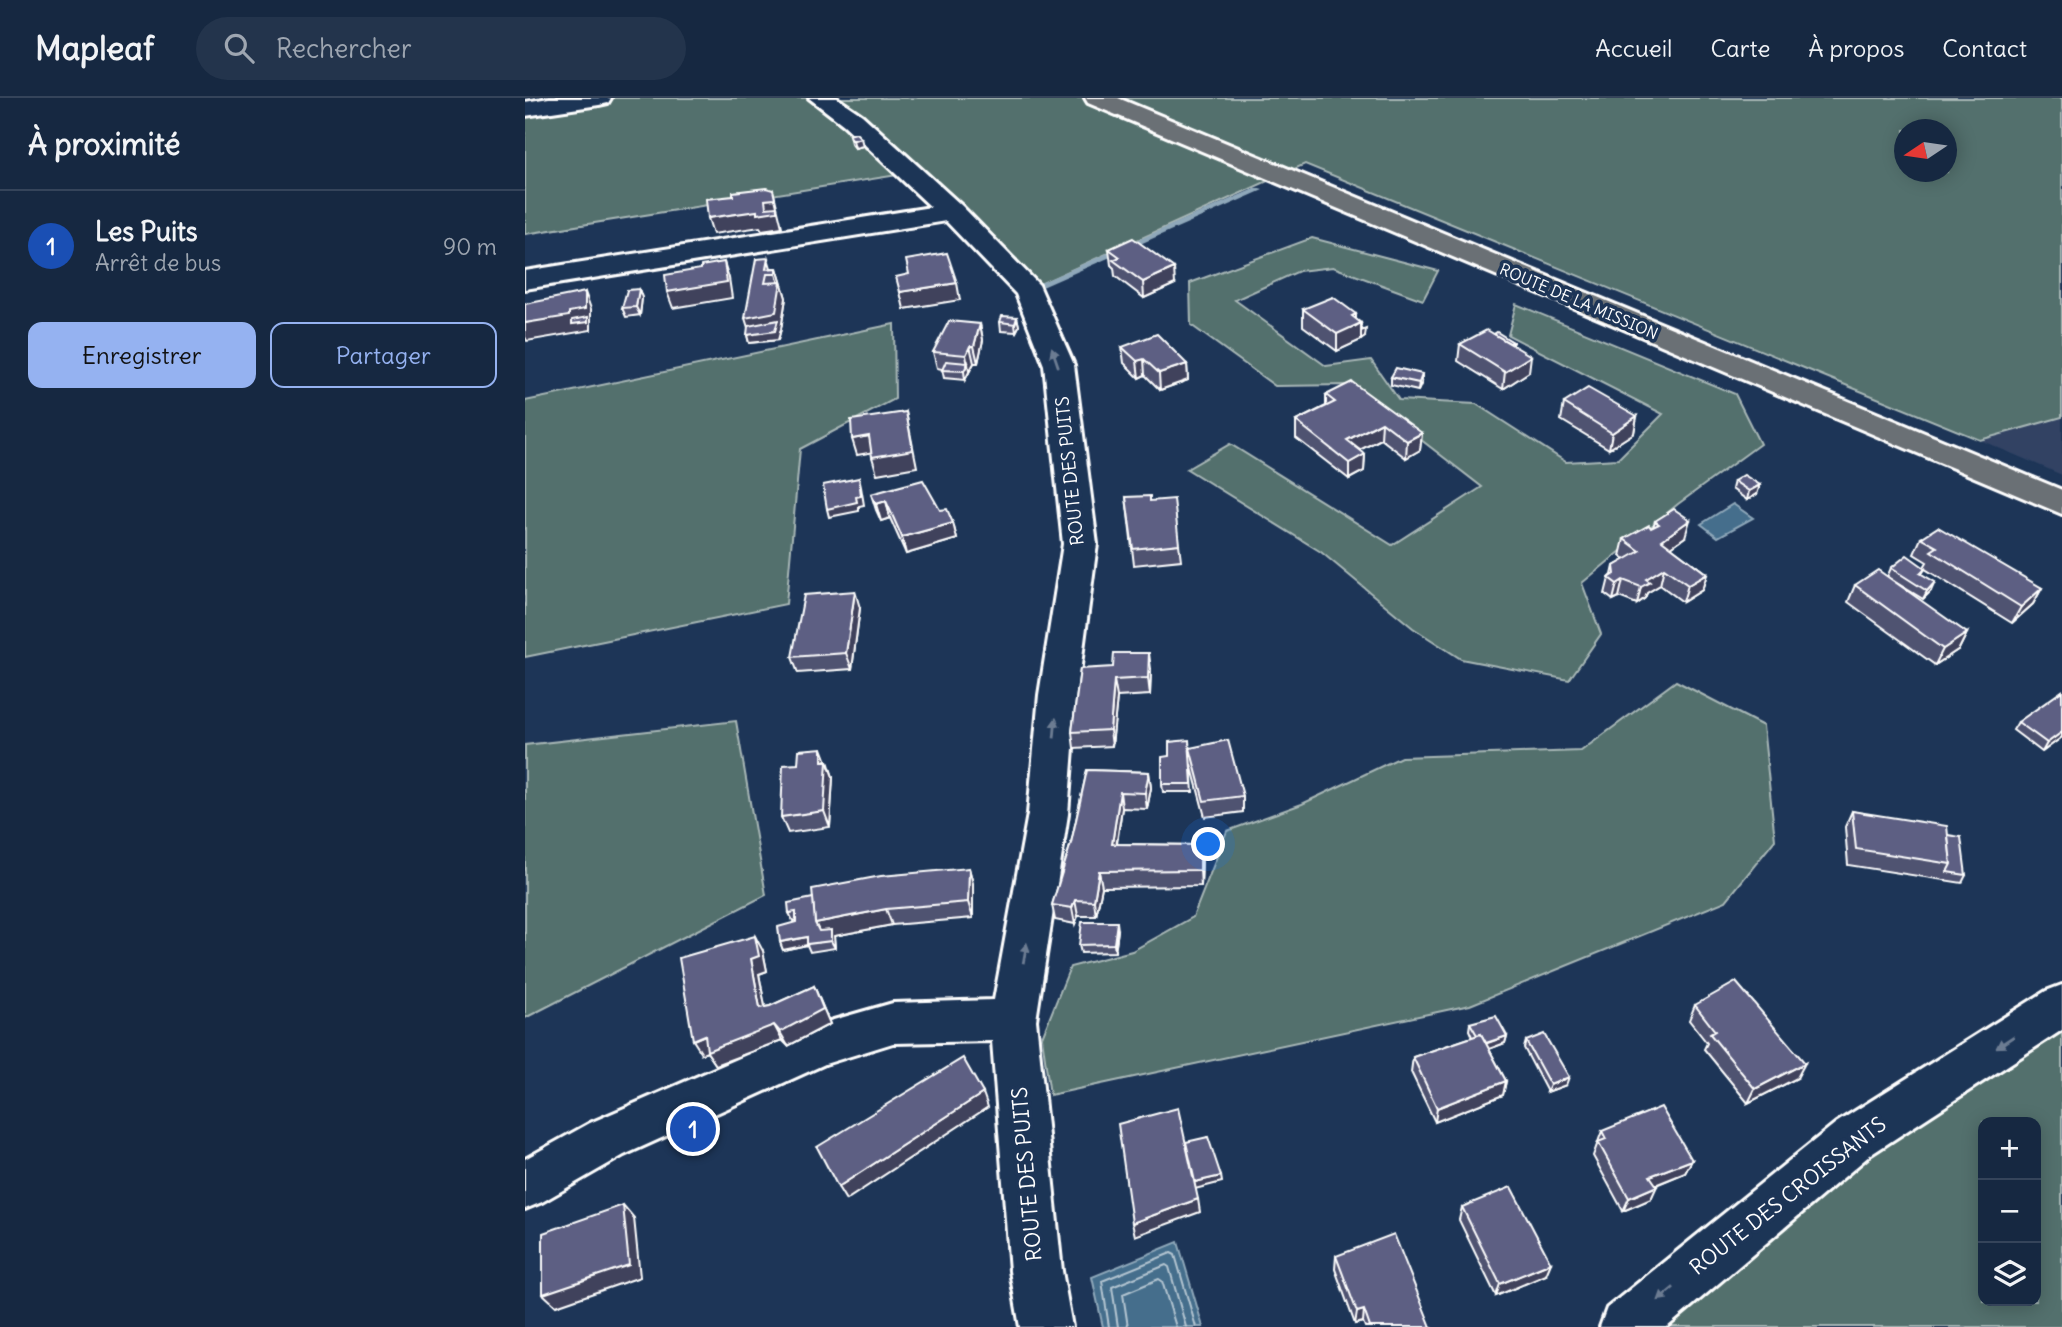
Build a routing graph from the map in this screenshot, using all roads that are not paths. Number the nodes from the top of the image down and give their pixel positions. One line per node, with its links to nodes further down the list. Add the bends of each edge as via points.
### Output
1 (599, 98): 4 (street)
2 (821, 98): 5 (street, ROUTE DES PUITS, via 853,121)
3 (1097, 98): 7 (main road, ROUTE DE LA MISSION)
4 (527, 105)
5 (952, 212): 6 (street); 9 (street, ROUTE DES PUITS, one-way to 5, via 1048,814 1058,695 1080,544 1059,365 1029,291)
6 (525, 281)
7 (2062, 503)
8 (2062, 1005): 12 (street, ROUTE DES CROISSANTS, one-way to 12, via 1853,1139)
9 (1013, 1020): 10 (street, via 893,1023 816,1046 607,1139); 11 (street, ROUTE DES PUITS, via 1035,1271)
10 (525, 1185)
11 (1046, 1327)
12 (1626, 1327)

